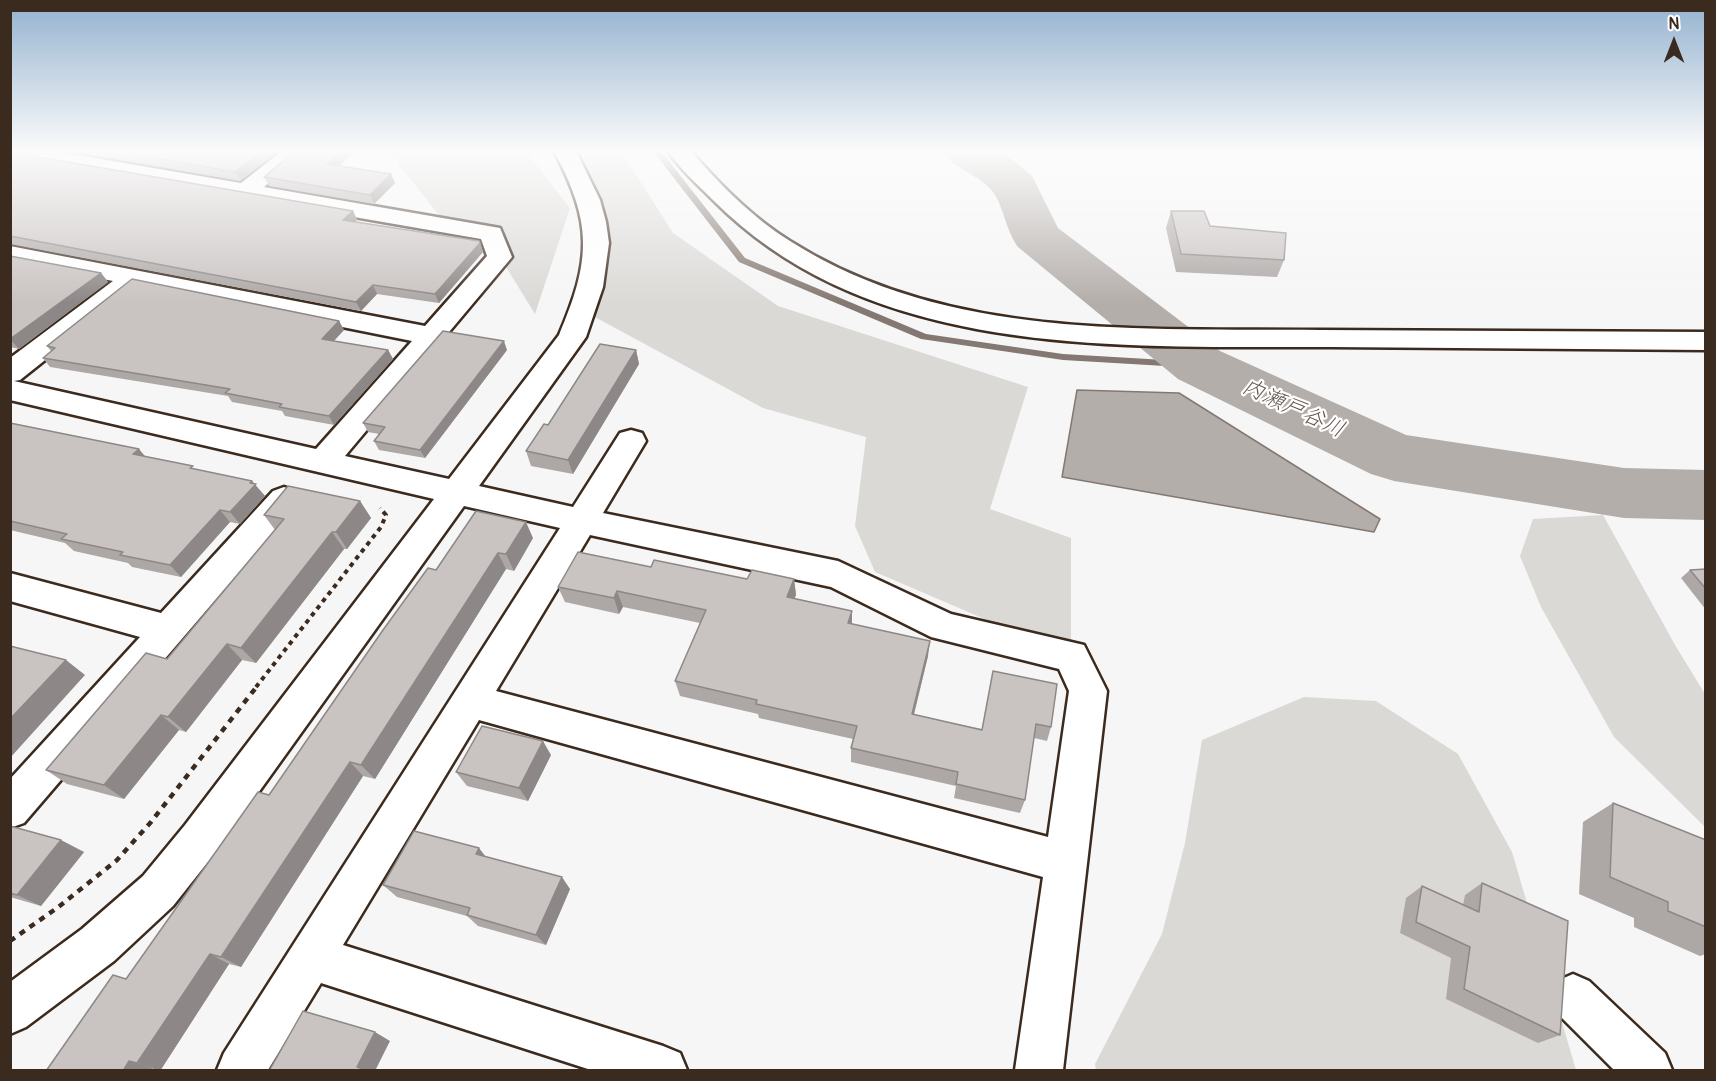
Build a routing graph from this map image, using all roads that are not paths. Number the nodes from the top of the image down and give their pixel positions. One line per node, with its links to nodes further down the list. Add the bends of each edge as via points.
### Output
1 (306, 201): 6 (street, via 491,233 500,257)
2 (589, 201): 12 (street, via 598,241 592,286 572,337)
3 (729, 201): 7 (street, via 781,247 854,285 931,310 1046,332 1121,337)
4 (10, 253): 5 (street)
5 (134, 277): 6 (street); 8 (street)
6 (432, 336): 11 (street)
7 (1706, 341)
8 (10, 373)
9 (10, 390): 11 (street)
10 (631, 441): 14 (street)
11 (323, 462): 12 (street)
12 (459, 493): 14 (street); 22 (street, via 158,891 98,945)
13 (284, 499): 16 (street)
14 (582, 521): 17 (street); 19 (street, via 838,575 944,627 1071,656 1088,692)
15 (10, 587): 16 (street)
16 (170, 630): 18 (street)
17 (470, 701): 19 (street); 20 (street)
18 (10, 809)
19 (1066, 863): 25 (street)
20 (311, 957): 23 (street); 24 (street)
21 (1573, 997): 26 (street)
22 (10, 1011)
23 (241, 1071)
24 (663, 1071)
25 (1039, 1071)
26 (1648, 1071)

